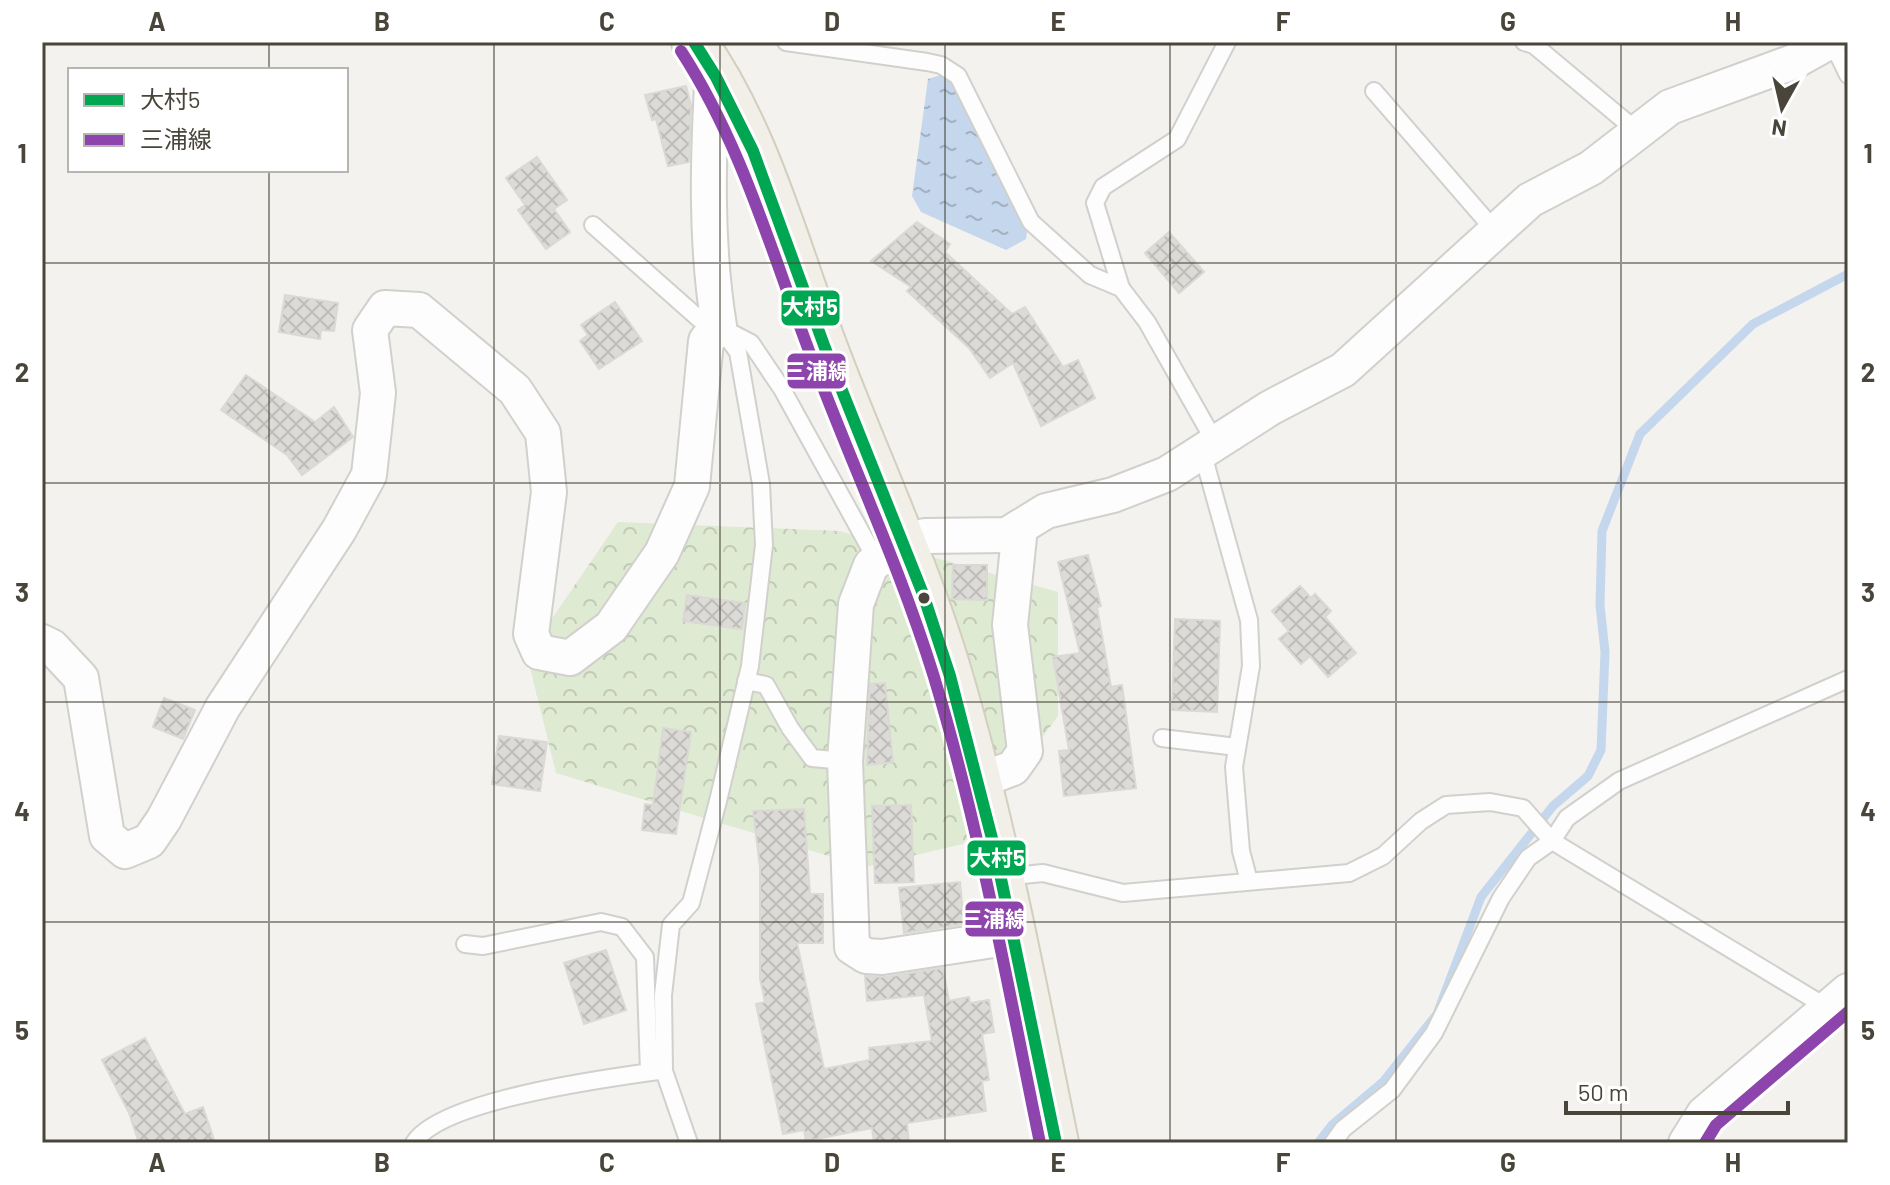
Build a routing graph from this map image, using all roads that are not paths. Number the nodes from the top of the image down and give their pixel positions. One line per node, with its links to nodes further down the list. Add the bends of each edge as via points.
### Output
1 (786, 42): 11 (lane, via 927,62 958,76 1031,222 1090,275)
2 (1227, 42): 11 (lane, via 1177,139 1103,187 1095,203)
3 (1524, 42): 8 (lane)
4 (1831, 42): 6 (lane); 8 (street, via 1793,62 1670,107)
5 (703, 55): 12 (street, via 709,266); 15 (main road, via 773,205)
6 (1848, 75)
7 (1374, 91): 10 (lane)
8 (1638, 132): 10 (street, via 1591,168 1530,200)
9 (593, 225): 12 (lane)
10 (1496, 232): 13 (street, via 1343,370)
11 (1121, 288): 13 (lane, via 1147,322)
12 (716, 329): 15 (lane, via 751,343); 16 (street, via 706,341 692,486 662,553 611,627 570,658 539,652 531,634 549,492 543,433 515,390 419,310 385,308 370,330 378,393 369,475 223,707 149,841 125,851 107,836 81,678); 18 (lane, via 738,352 761,484 764,545)
13 (1208, 447): 14 (street, via 1167,474 1113,495 1046,511); 20 (lane, via 1249,620 1251,666)
14 (1020, 527): 15 (street, via 1007,535 925,536); 22 (street, via 1010,625 1025,751 1013,768)
15 (889, 553): 21 (street, via 871,565 856,604); 22 (main road, via 949,672)
16 (42, 642)
17 (1848, 679): 23 (lane, via 1619,781 1567,818)
18 (746, 681): 21 (lane, via 766,685 812,758); 29 (lane, via 691,903 671,925)
19 (1162, 738): 20 (lane)
20 (1237, 747): 25 (lane, via 1236,807)
21 (845, 761): 26 (street, via 852,947 866,956 882,957)
22 (979, 781): 24 (main road)
23 (1552, 841): 25 (lane, via 1523,808 1490,802 1446,805 1383,856 1349,873); 28 (lane); 33 (lane, via 1528,858 1501,898 1434,1033 1392,1090)
24 (1002, 877): 25 (lane, via 1043,873 1123,893); 26 (main road)
25 (1249, 881)
26 (1013, 937): 32 (main road)
27 (465, 944): 29 (lane, via 483,946 601,922 622,927 645,957)
28 (1838, 1000): 34 (street, via 1704,1114)
29 (656, 1072): 30 (lane, via 586,1080 447,1117); 31 (lane)
30 (414, 1143)
31 (689, 1143)
32 (1056, 1143)
33 (1333, 1143)
34 (1686, 1143)

